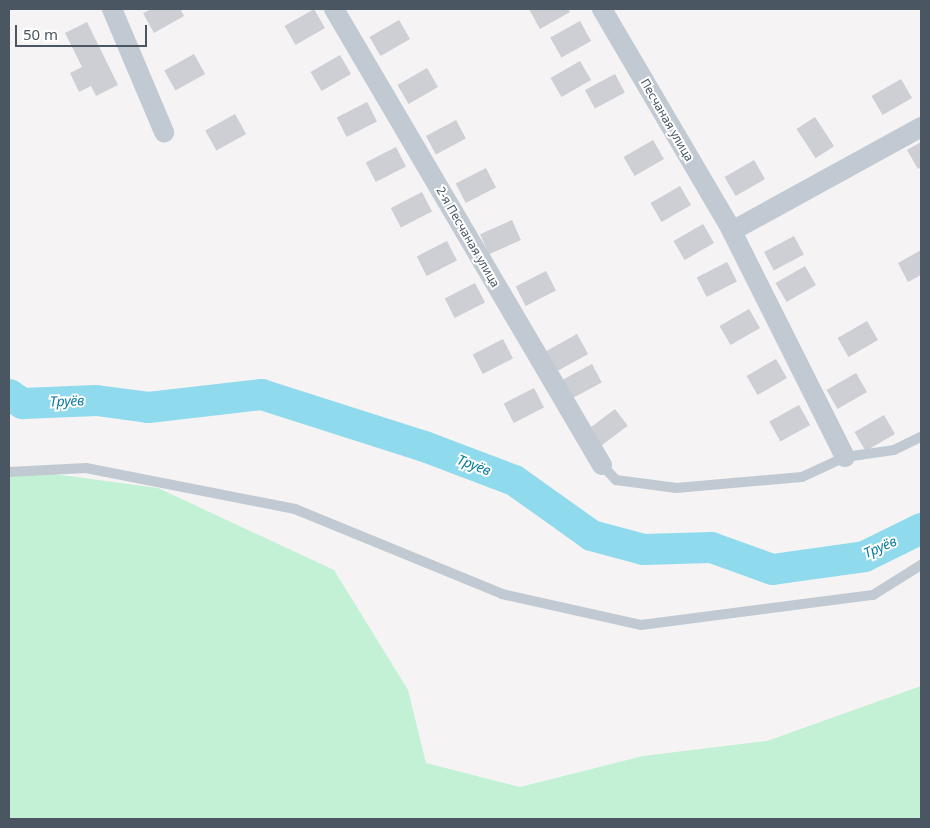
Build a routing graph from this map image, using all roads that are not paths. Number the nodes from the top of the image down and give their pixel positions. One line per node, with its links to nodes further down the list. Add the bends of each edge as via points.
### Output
1 (112, 9): 5 (street)
2 (334, 9): 9 (street, 2-я Песчаная улица)
3 (602, 9): 6 (street, Песчаная улица)
4 (921, 127): 6 (street)
5 (164, 132)
6 (732, 231): 8 (street, Песчаная улица)
7 (921, 438): 8 (lane, via 894,450)
8 (845, 456): 9 (lane, via 802,478 676,488 616,480)
9 (602, 465)
10 (9, 472): 11 (lane, via 86,468 295,509 502,594 641,625 873,594)
11 (921, 565)

